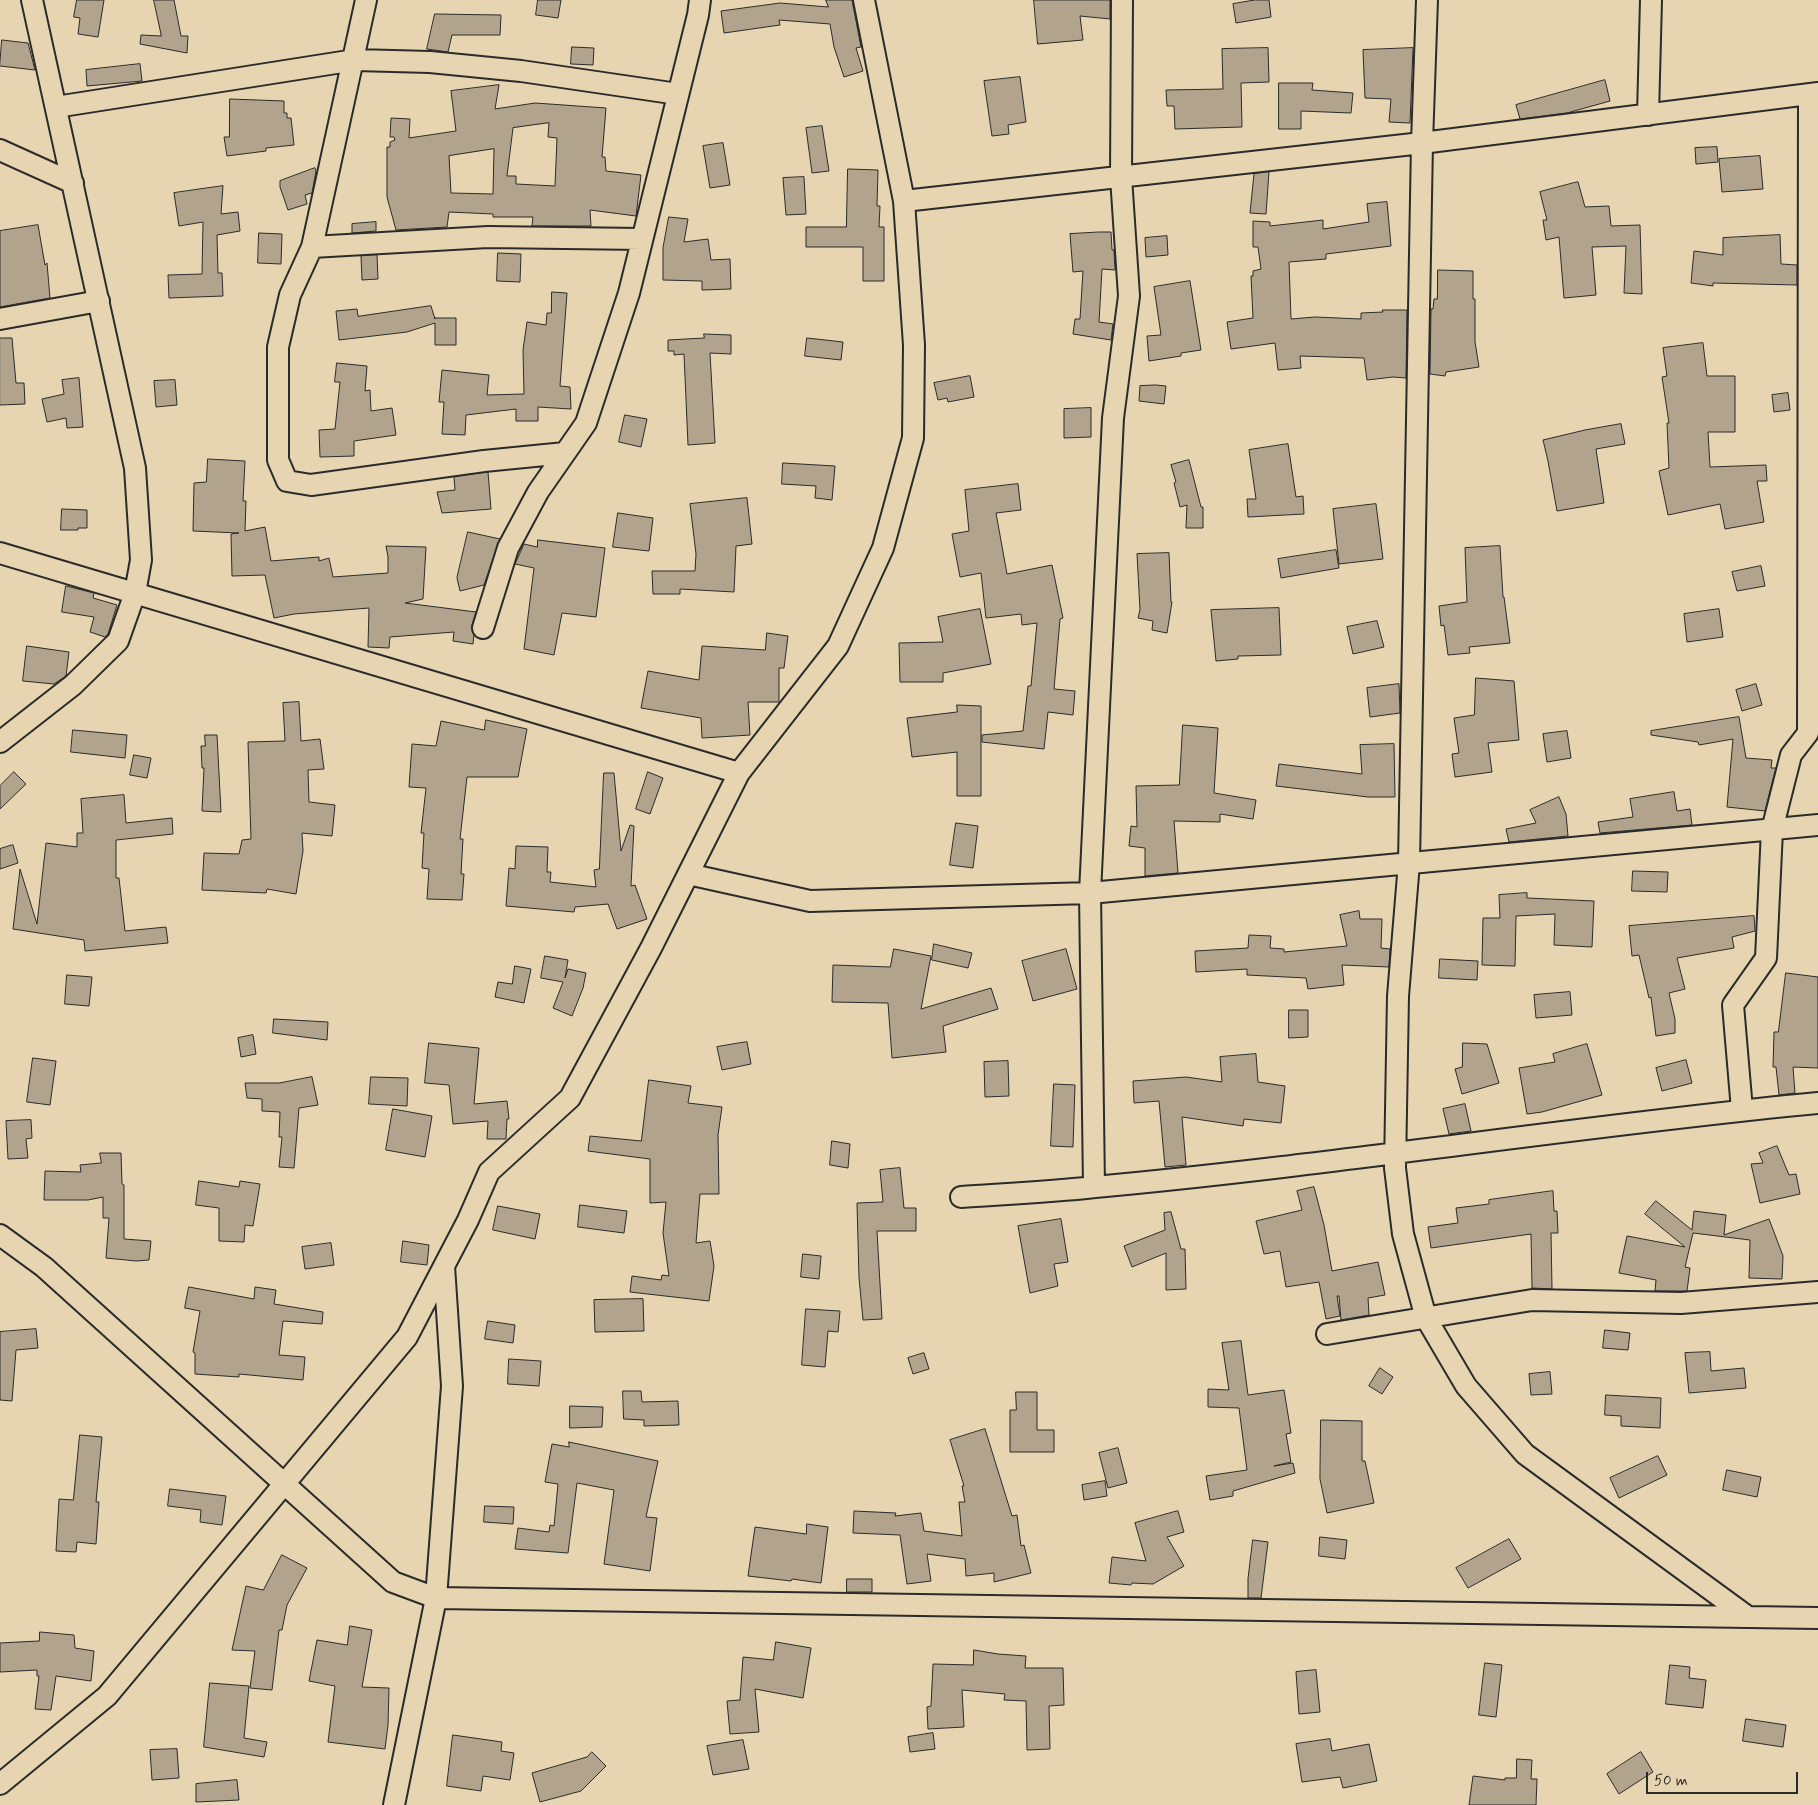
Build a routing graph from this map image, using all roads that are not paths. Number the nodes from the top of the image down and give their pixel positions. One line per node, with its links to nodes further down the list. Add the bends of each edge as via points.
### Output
1 (32, 0): 11 (street)
2 (366, 0): 8 (street)
3 (700, 0): 9 (street)
4 (864, 0): 17 (street)
5 (1122, 0): 15 (street)
6 (1426, 0): 13 (street)
7 (1651, 0): 12 (street)
8 (354, 60): 9 (street, via 430,62 521,71); 11 (street); 19 (street)
9 (678, 94): 18 (street)
10 (1814, 94): 12 (street); 29 (street, via 1808,732 1791,756)
11 (56, 107): 16 (street)
12 (1648, 115): 13 (street)
13 (1422, 143): 15 (street); 30 (street)
14 (0, 150): 16 (street)
15 (1121, 177): 17 (street); 32 (street, via 1129,296 1113,418)
16 (73, 183): 20 (street)
17 (904, 201): 27 (street, via 914,346 913,438 883,548 838,646)
18 (642, 238): 19 (street, via 488,237); 22 (street, via 629,294 586,423)
19 (312, 247): 22 (street, via 290,295 278,347 278,460 286,481 310,486)
20 (99, 302): 21 (street); 24 (street, via 135,468 141,560)
21 (0, 319)
22 (565, 453): 25 (street, via 538,492 508,548)
23 (0, 553): 24 (street)
24 (135, 593): 26 (street, via 118,641 73,686); 27 (street)
25 (483, 628)
26 (0, 742)
27 (739, 774): 31 (street)
28 (1818, 826): 29 (street)
29 (1772, 830): 30 (street); 34 (street, via 1766,958 1733,1005)
30 (1409, 863): 32 (street); 35 (street, via 1398,996)
31 (688, 874): 32 (street, via 810,901); 39 (street, via 570,1098 489,1172)
32 (1090, 893): 36 (street)
33 (1818, 1103): 34 (street)
34 (1742, 1110): 35 (street)
35 (1395, 1153): 36 (street); 41 (street, via 1403,1234)
36 (1094, 1188): 37 (street)
37 (961, 1197)
38 (0, 1235): 43 (street, via 44,1267)
39 (444, 1266): 43 (street, via 407,1337); 44 (street, via 452,1386)
40 (1818, 1292): 41 (street, via 1681,1302 1532,1300)
41 (1426, 1318): 42 (street); 45 (street, via 1466,1386 1525,1454)
42 (1327, 1334)
43 (283, 1484): 44 (street, via 393,1582); 47 (street, via 107,1696)
44 (436, 1598): 45 (street); 48 (street)
45 (1748, 1617): 46 (street)
46 (1818, 1618)
47 (0, 1784)
48 (394, 1805)

